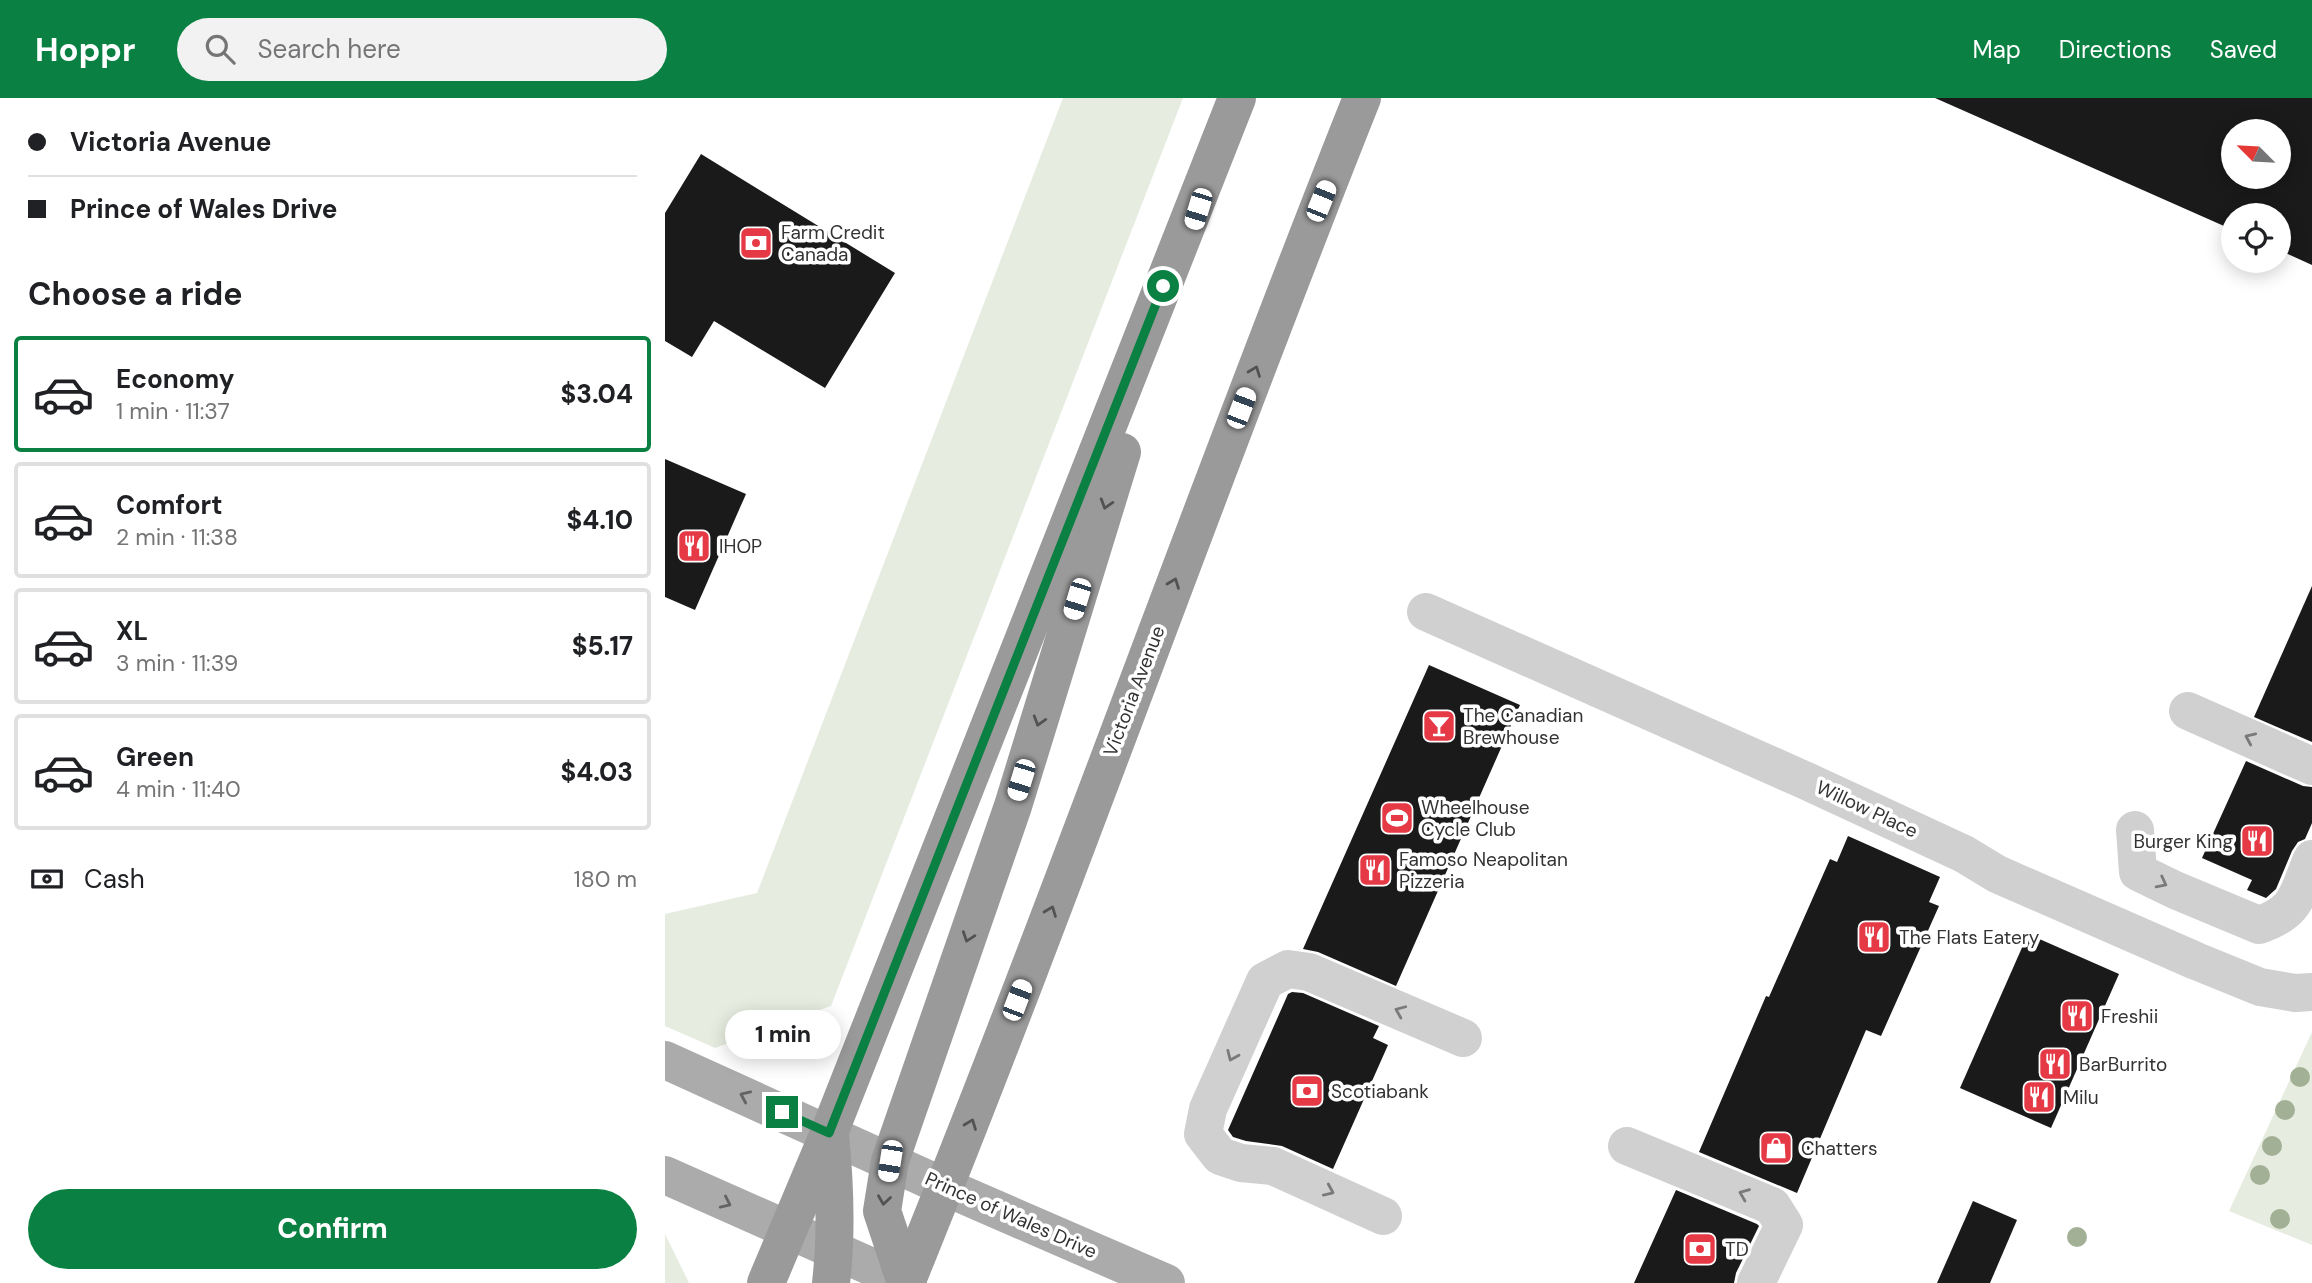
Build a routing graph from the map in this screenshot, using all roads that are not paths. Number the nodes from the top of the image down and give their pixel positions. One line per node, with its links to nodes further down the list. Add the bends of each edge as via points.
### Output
1 (1237, 98): 4 (highway)
2 (1343, 98): 5 (highway)
3 (1362, 98): 5 (highway, Victoria Avenue)
4 (1214, 158): 14 (highway); 16 (highway, one-way to 16, via 1013,806)
5 (1280, 305): 18 (highway, Victoria Avenue, one-way to 5)
6 (1426, 612): 11 (street, Willow Place, via 2221,972 2276,991)
7 (2188, 711): 8 (street, one-way to 7)
8 (2312, 766)
9 (2135, 830): 10 (street, one-way to 10, via 2139,872 2259,925 2278,919 2293,905)
10 (2312, 859)
11 (2312, 992)
12 (1463, 1038): 19 (street, one-way to 19, via 1309,972 1288,969 1265,981 1259,994 1208,1109 1203,1134 1220,1156 1273,1166)
13 (665, 1060): 14 (main road, Prince of Wales Drive, one-way to 13)
14 (829, 1133): 16 (main road, Prince of Wales Drive); 20 (highway); 21 (highway, via 836,1187)
15 (1627, 1146): 25 (street, one-way to 15, via 1784,1225 1772,1206)
16 (890, 1161): 18 (main road, Prince of Wales Drive); 23 (highway, one-way to 23, via 882,1211)
17 (665, 1175): 20 (main road, one-way to 20)
18 (945, 1187): 23 (highway, Victoria Avenue); 24 (main road, Prince of Wales Drive)
19 (1383, 1216)
20 (787, 1231): 21 (main road); 22 (highway)
21 (833, 1267): 23 (main road)
22 (766, 1283)
23 (907, 1283)
24 (1165, 1283)
25 (1756, 1283)

